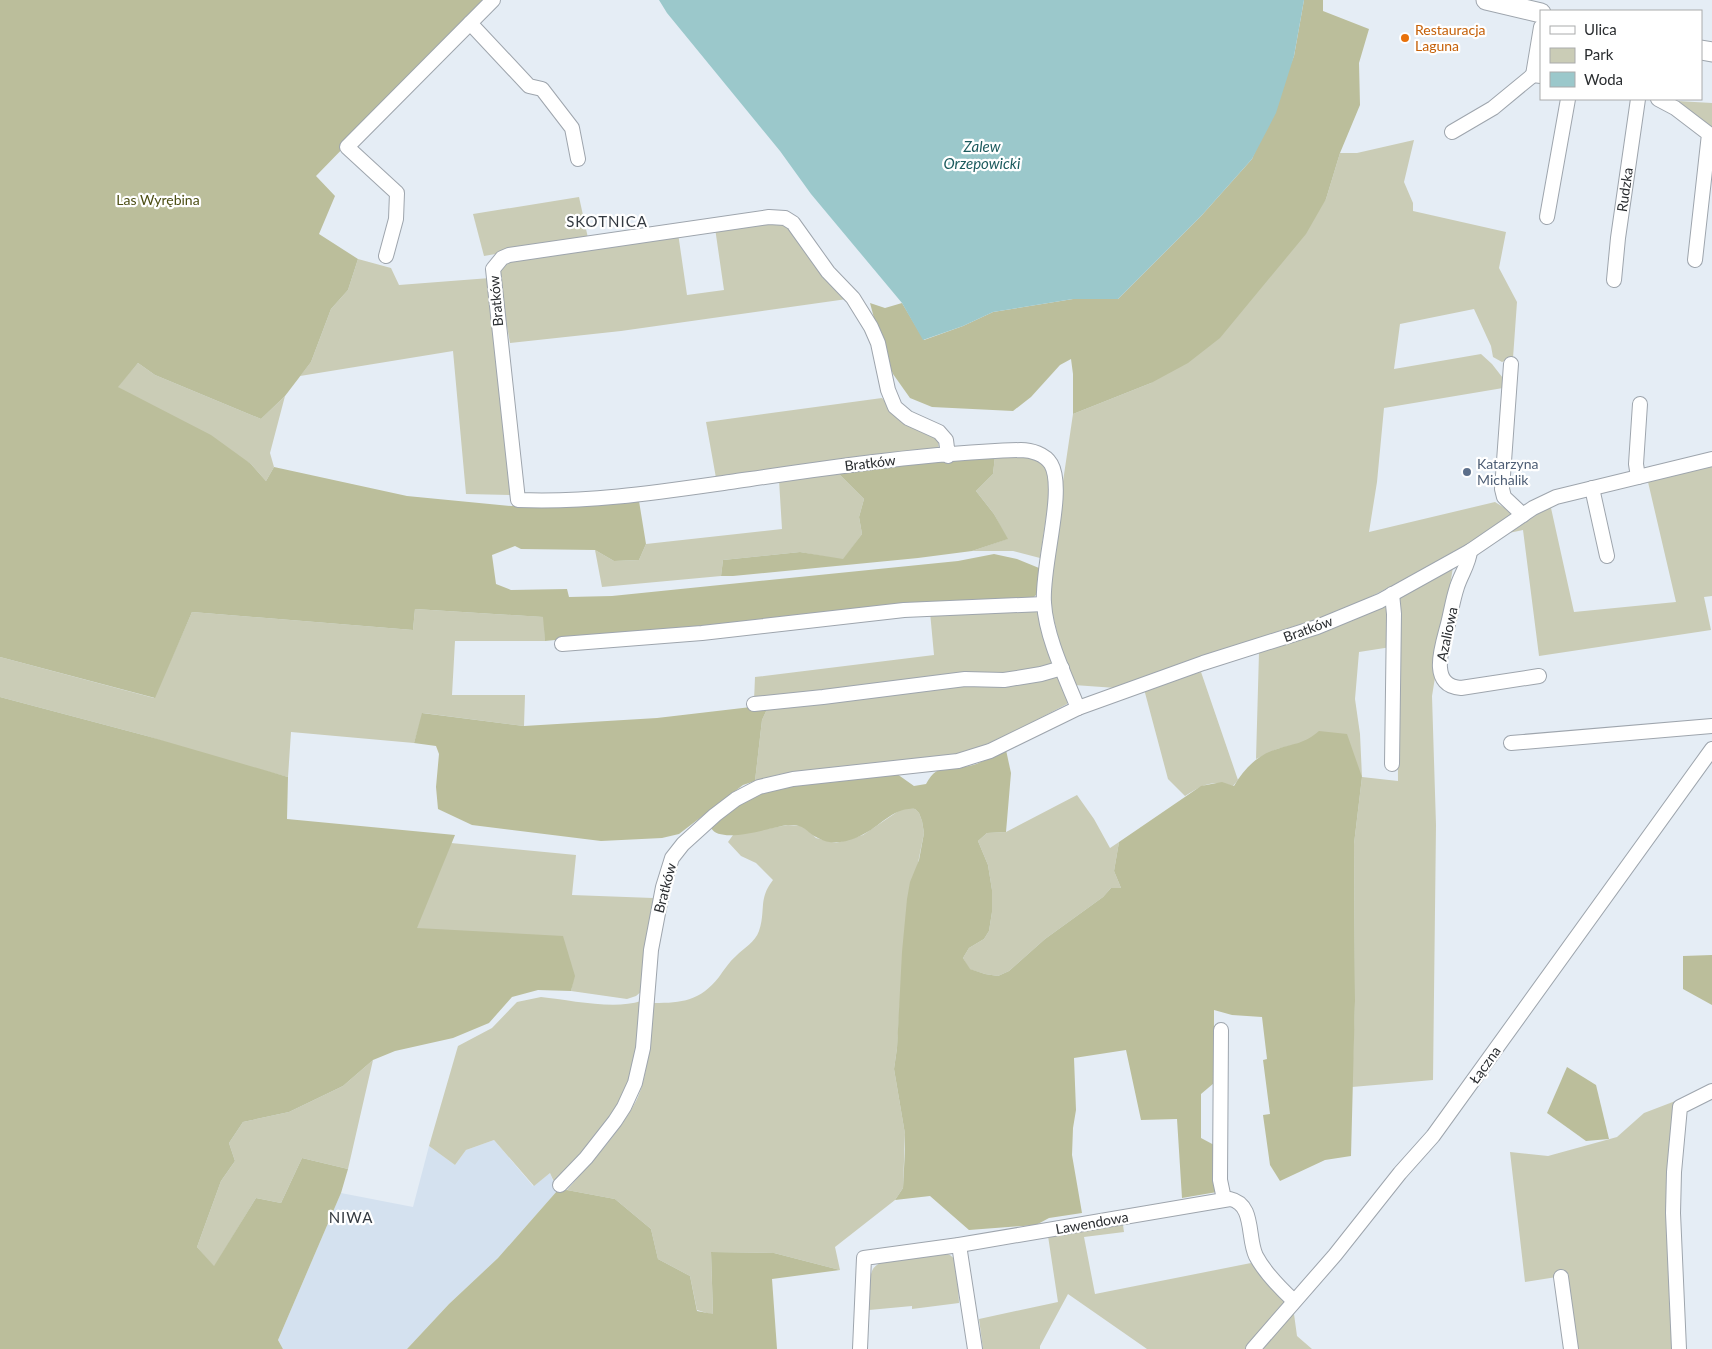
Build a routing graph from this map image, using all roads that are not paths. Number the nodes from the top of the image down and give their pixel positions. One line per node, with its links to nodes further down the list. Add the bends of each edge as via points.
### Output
1 (492, 0): 4 (street)
2 (1486, 0): 3 (main road)
3 (1540, 13)
4 (470, 23): 11 (street, via 529,86 542,90 572,128); 13 (street, via 348,147 397,193 396,219)
5 (1540, 39): 6 (street)
6 (1537, 75): 10 (street, via 1493,108)
7 (1568, 100): 12 (street)
8 (1638, 100): 15 (street, Rudzka)
9 (1660, 100): 14 (street, via 1709,134)
10 (1452, 132)
11 (578, 159)
12 (1548, 217)
13 (386, 256)
14 (1695, 260)
15 (1614, 280)
16 (1511, 364): 22 (street, via 1502,489 1504,497)
17 (1640, 404): 20 (street)
18 (948, 456): 18 (street, Bratków, via 946,440 939,432 908,418 895,407 875,335 862,311 785,218 769,217 509,255 493,269 518,500 626,496 868,463); 26 (street, Bratków, via 1026,450 1051,463 1057,490 1044,572)
19 (1712, 459): 20 (street, Bratków)
20 (1638, 477): 21 (street, Bratków)
21 (1592, 488): 22 (street, Bratków, via 1556,497); 24 (street)
22 (1523, 515): 23 (street, Bratków)
23 (1470, 551): 25 (street, Bratków); 29 (street, Azaliowa, via 1457,587 1442,650 1440,669 1443,680 1453,687 1465,688)
24 (1607, 556)
25 (1392, 594): 31 (street, Bratków, via 1317,627); 35 (street)
26 (1044, 604): 27 (street, via 904,610 702,633); 28 (street, Bratków)
27 (562, 644)
28 (1062, 668): 30 (street, via 1004,680 965,679); 31 (street, Bratków)
29 (1539, 676)
30 (754, 704)
31 (1078, 708): 39 (street, Bratków, via 990,751 958,761 793,779 745,793 714,815 672,858 658,908 643,1048 635,1083 610,1127)
32 (1712, 726): 33 (street)
33 (1511, 743)
34 (1712, 749): 36 (street, Łączna)
35 (1392, 764)
36 (1705, 770): 43 (street, Łączna, via 1433,1136)
37 (1221, 1030): 40 (street, via 1220,1180)
38 (1712, 1091): 48 (street, via 1680,1106 1673,1213)
39 (560, 1185)
40 (1224, 1199): 41 (street, Lawendowa); 43 (street, via 1235,1200 1242,1205 1254,1253 1264,1269)
41 (959, 1245): 44 (street, Lawendowa, via 864,1258); 45 (street)
42 (1561, 1277): 47 (street)
43 (1294, 1301): 46 (street, Łączna)
44 (860, 1349)
45 (975, 1349)
46 (1253, 1349)
47 (1571, 1349)
48 (1679, 1349)

